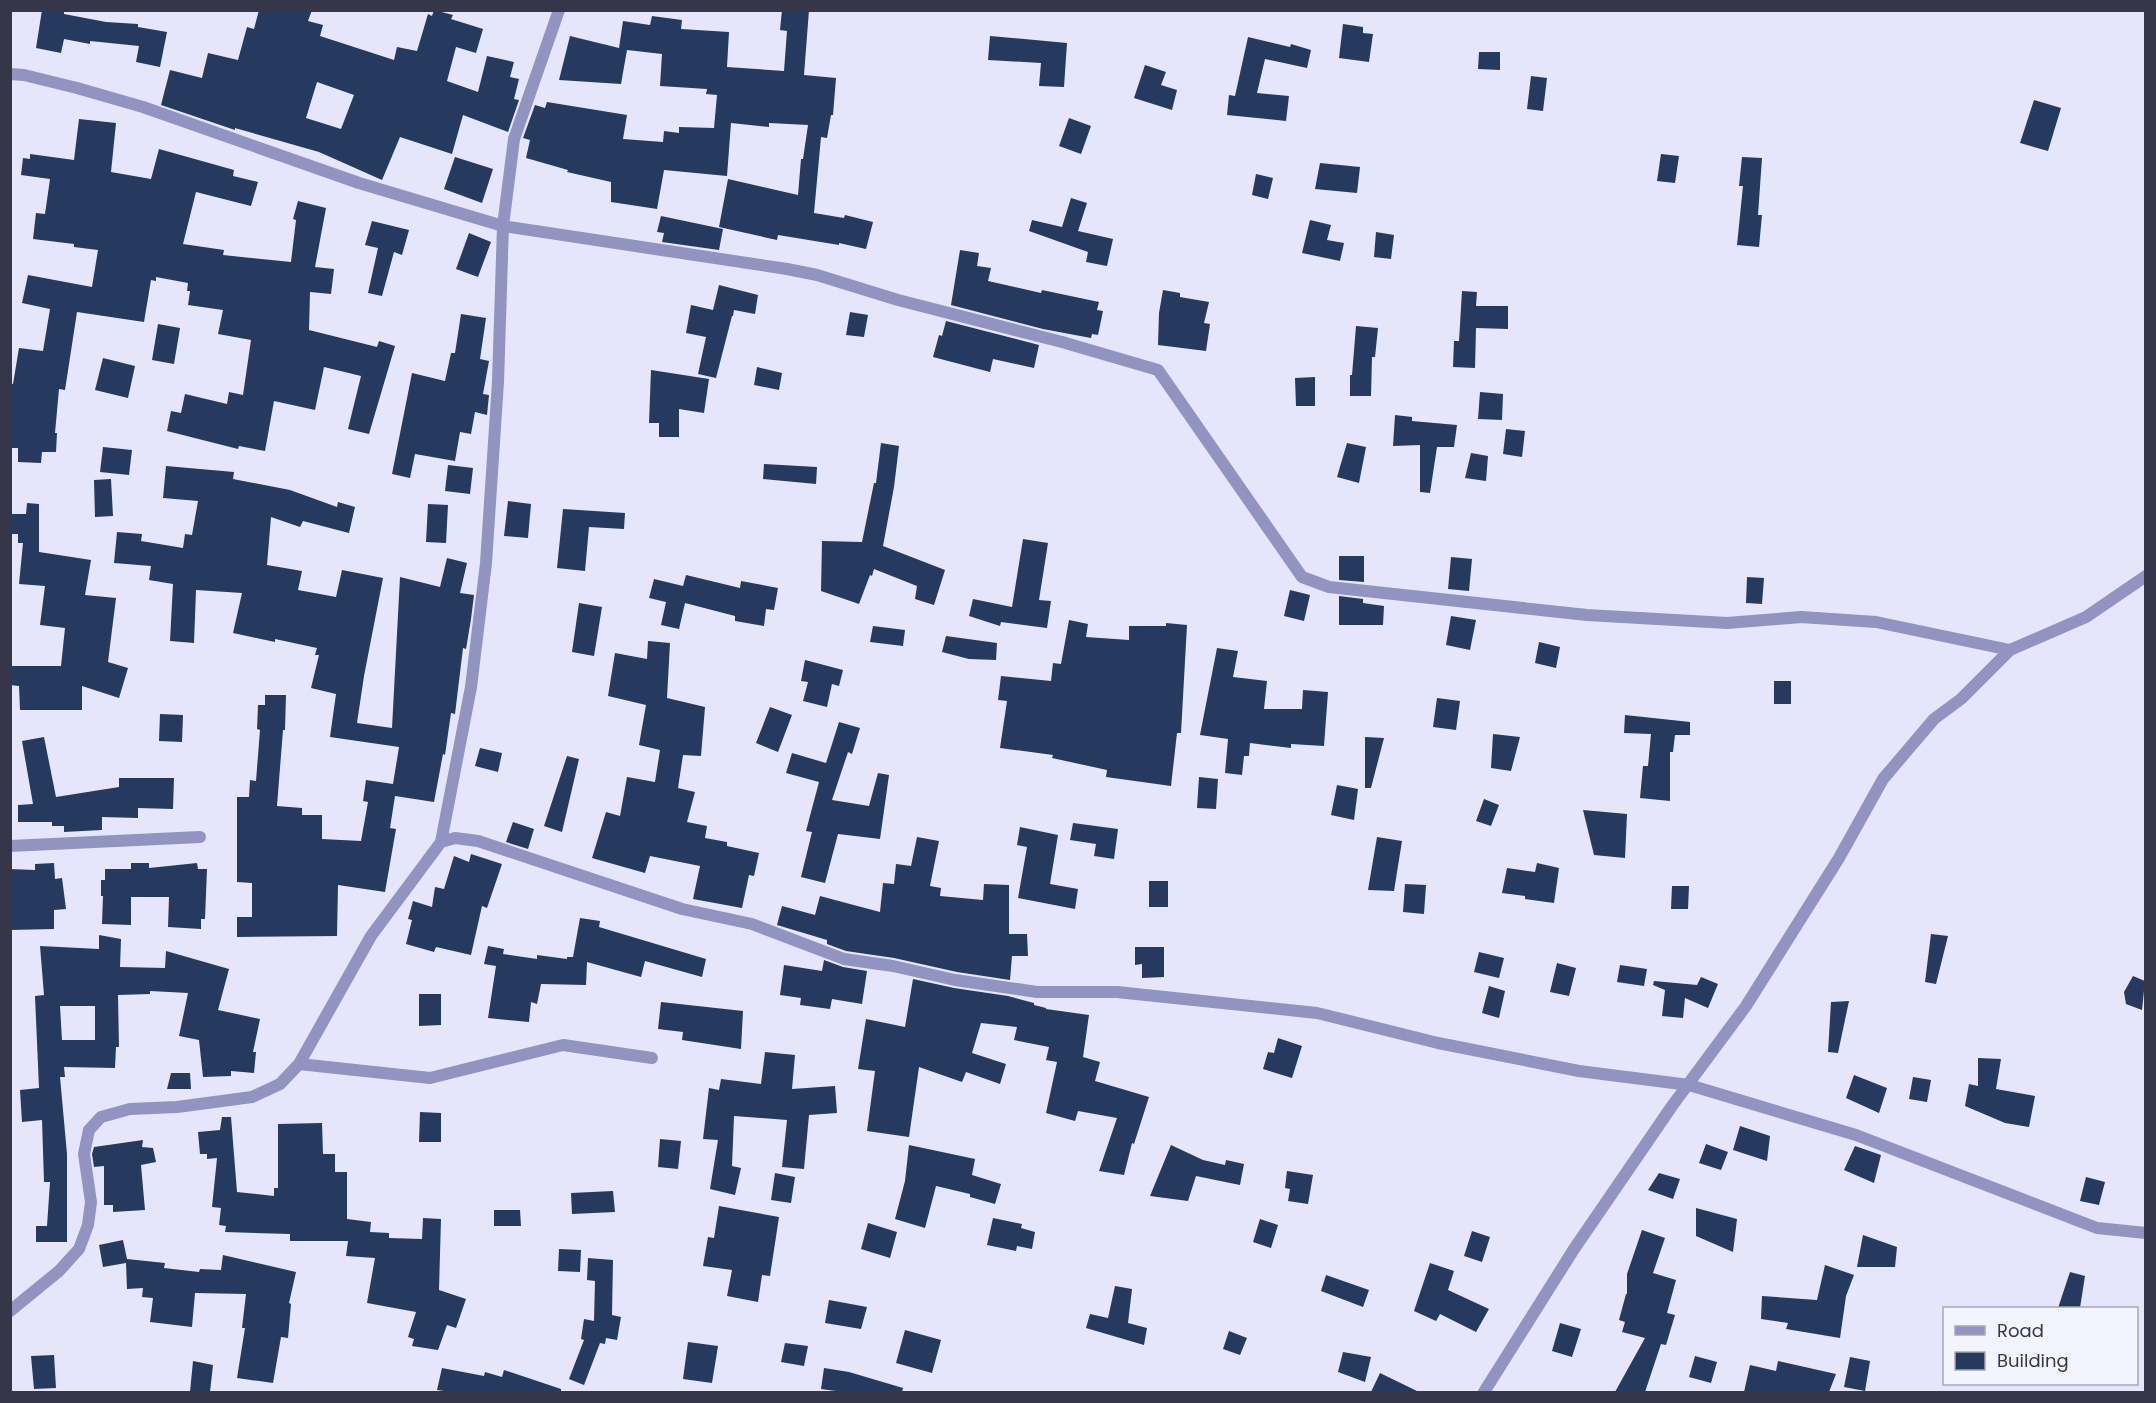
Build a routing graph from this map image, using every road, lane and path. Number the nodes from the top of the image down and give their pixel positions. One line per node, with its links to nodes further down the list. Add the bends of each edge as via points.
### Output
1 (559, 10): 3 (street, via 514,139)
2 (10, 74): 3 (street, via 143,107 359,183)
3 (503, 226): 5 (street, via 817,275 859,290 1158,370 1302,577 1329,587 1598,616 1727,623 1801,617 1876,622); 7 (street, via 486,563 471,687)
4 (2145, 576): 5 (street, via 2086,617)
5 (2010, 650): 11 (street, via 1934,719 1882,779 1839,858 1752,996)
6 (200, 837): 8 (street)
7 (441, 842): 10 (street, via 371,936); 11 (street, via 455,838 478,841 682,909 752,924 844,959 1037,992 1117,992 1317,1013 1438,1043 1579,1071)
8 (10, 846)
9 (651, 1058): 10 (street, via 563,1045 430,1078)
10 (299, 1064): 13 (street, via 280,1084 252,1097 130,1109 101,1117 89,1130 84,1154 91,1202 79,1249)
11 (1689, 1085): 12 (street, via 1856,1135 2097,1228); 14 (street, via 1574,1249)
12 (2145, 1233)
13 (10, 1311)
14 (1484, 1392)

